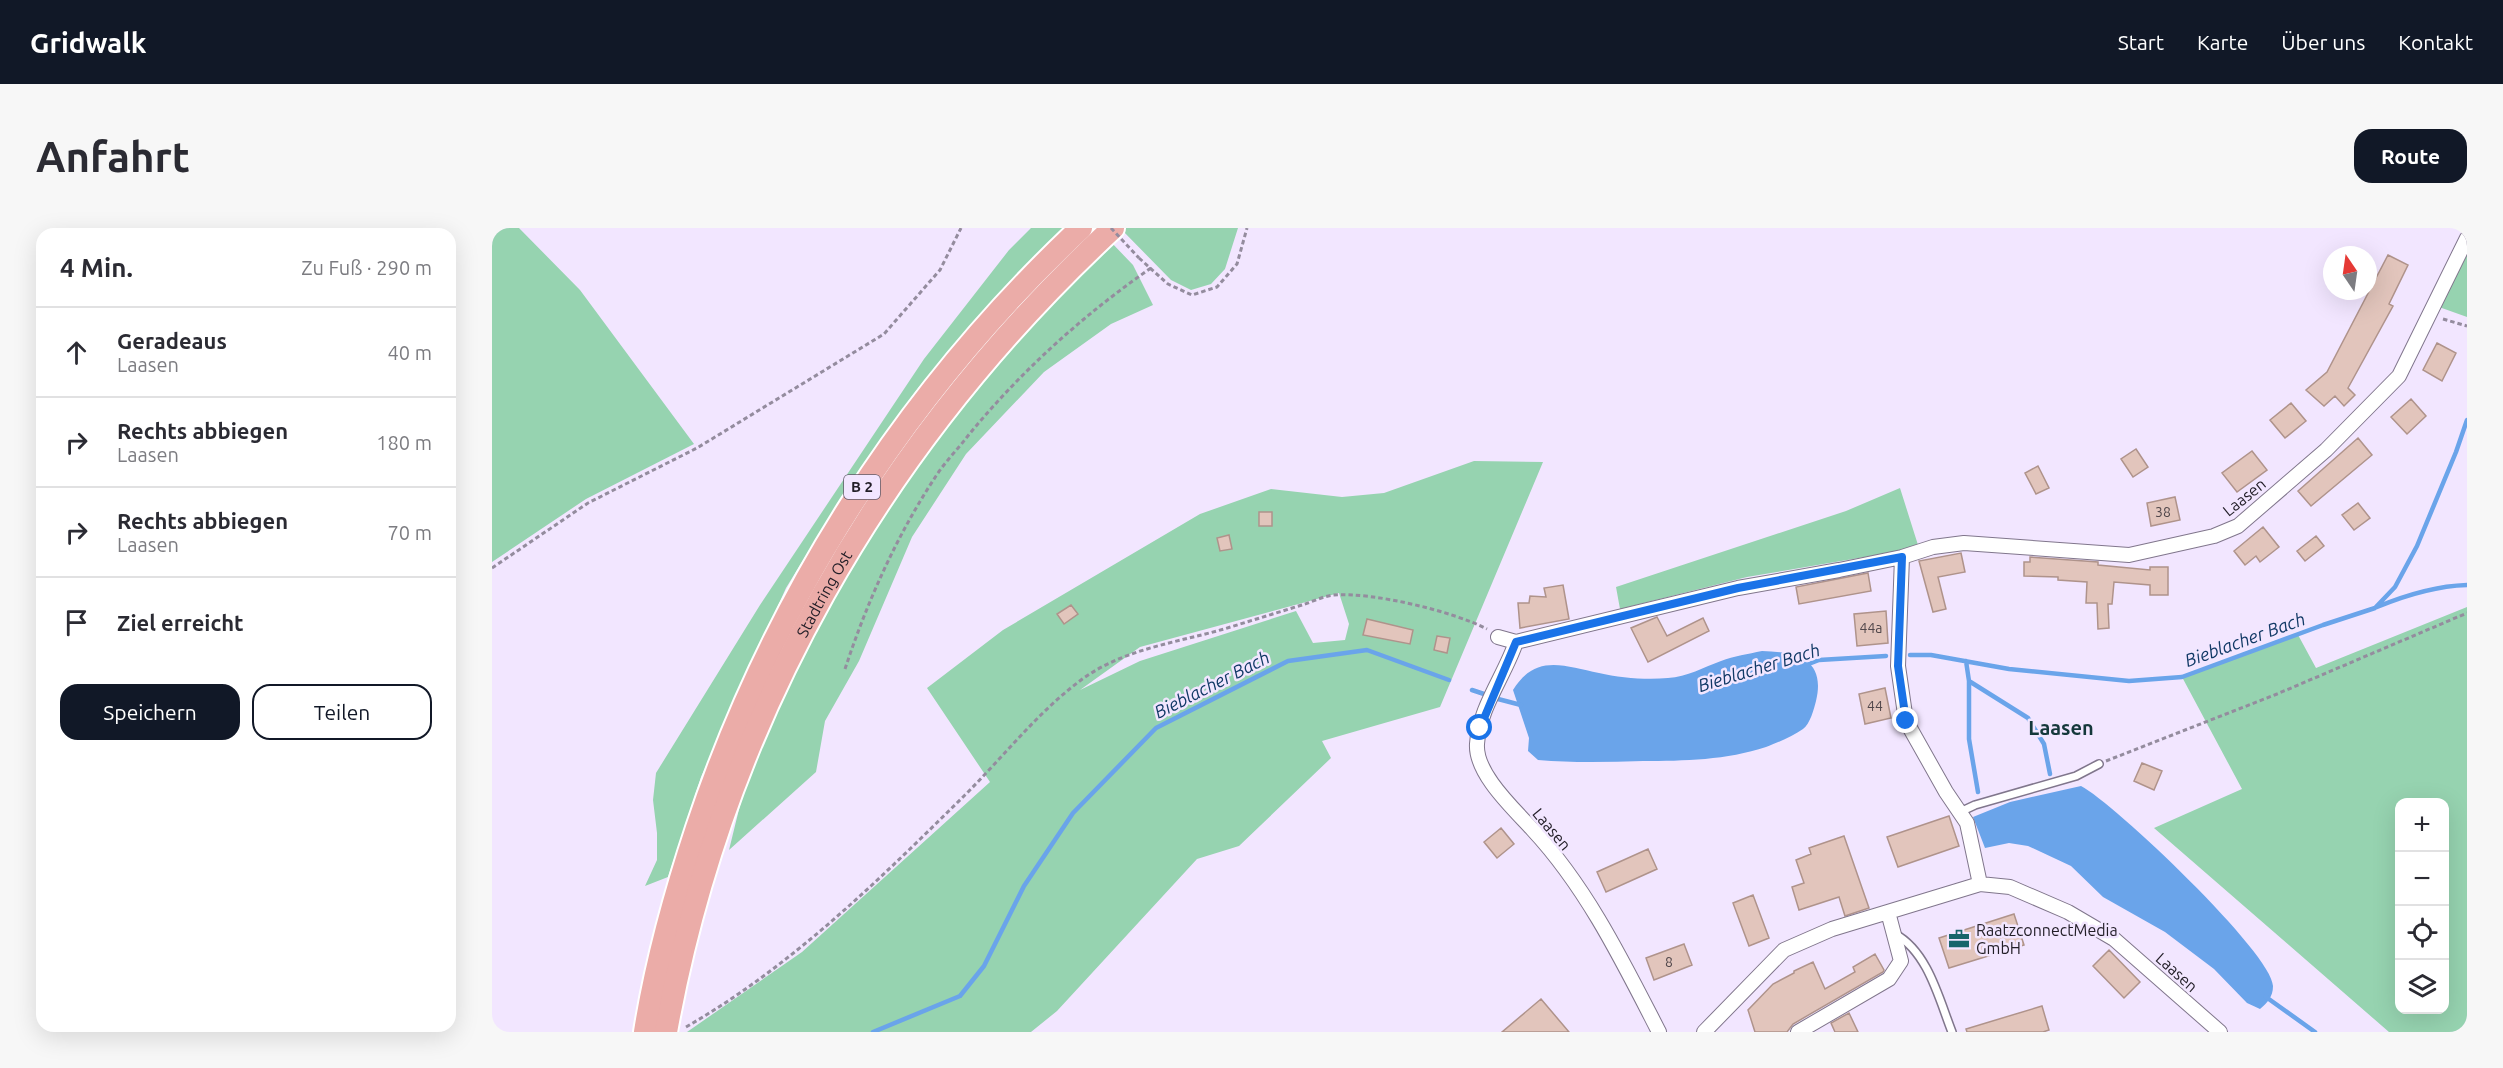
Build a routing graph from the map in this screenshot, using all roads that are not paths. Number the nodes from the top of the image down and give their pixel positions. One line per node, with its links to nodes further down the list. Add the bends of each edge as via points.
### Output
1 (1081, 228): 8 (highway, Stadtring Ost / B 2, via 1013,295 961,355 906,423 858,493 818,557 747,695)
2 (1112, 228): 8 (highway, Stadtring Ost / B 2, via 1020,319 935,421 870,513)
3 (2467, 238): 4 (street, Laasen, via 2399,376 2326,450 2238,526 2214,536 2129,555 1964,543)
4 (1902, 557): 6 (street, Laasen, via 1738,588); 9 (street, via 1898,666 1906,721)
5 (1498, 638): 6 (street, Laasen)
6 (1516, 642): 15 (street, Laasen, via 1480,728 1479,759 1491,782 1535,832 1593,913)
7 (2099, 764): 9 (lane, via 2076,776)
8 (722, 785): 13 (highway, Stadtring Ost / B 2, via 682,953); 14 (highway, Stadtring Ost / B 2, via 680,883)
9 (1960, 812): 10 (street, via 1967,823)
10 (1980, 884): 11 (street, Laasen); 19 (street, Laasen, via 2010,887 2068,912 2114,939)
11 (1888, 912): 12 (street); 16 (street, Laasen, via 1832,929 1784,950)
12 (1895, 934): 17 (street, via 1900,961 1889,979); 18 (lane, via 1916,951)
13 (676, 1030)
14 (645, 1032)
15 (1659, 1032)
16 (1704, 1032)
17 (1798, 1032)
18 (1952, 1032)
19 (2220, 1032)

